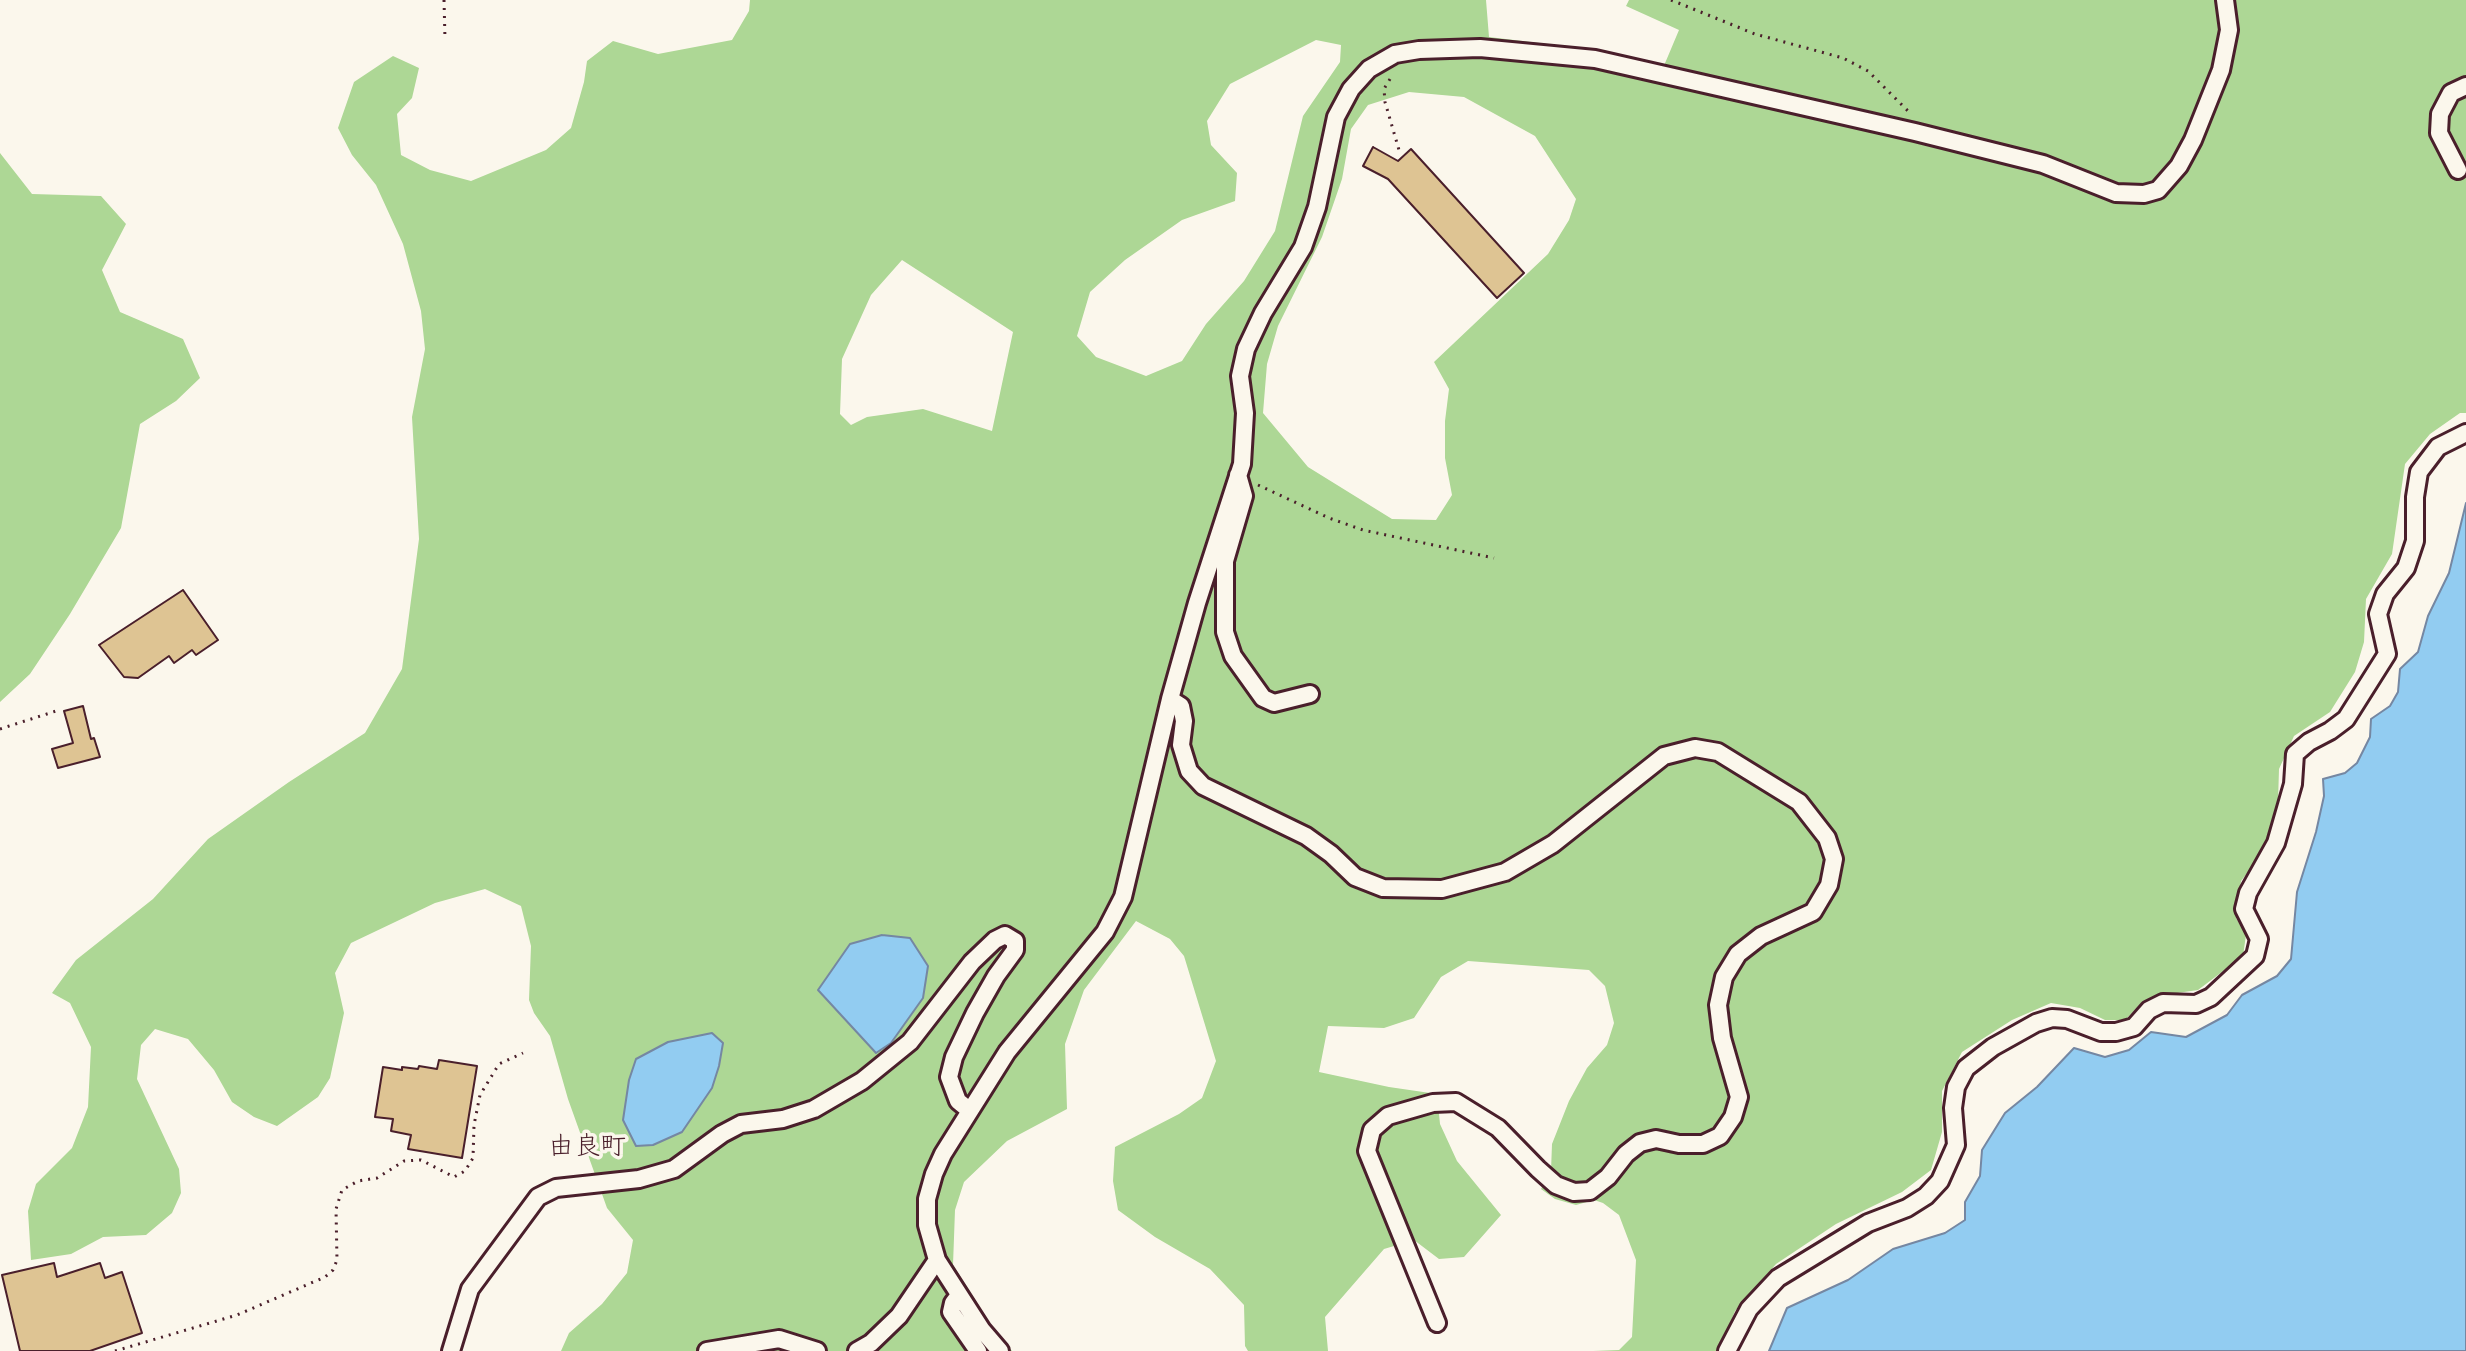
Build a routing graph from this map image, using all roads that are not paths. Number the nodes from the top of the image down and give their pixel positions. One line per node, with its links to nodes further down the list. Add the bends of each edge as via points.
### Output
1 (2225, 0): 5 (street, via 2229,30 2221,70 2193,140 2158,190 2144,194 2116,193 2043,164 1595,59 1480,48 1395,54 1369,69 1336,117 1303,247 1246,349 1240,376 1245,413)
2 (2466, 86): 3 (street, via 2451,93 2440,114 2439,133)
3 (2458, 170)
4 (2466, 433): 18 (street, via 2438,447 2419,472 2415,541 2406,568 2385,594 2378,614 2387,654 2346,719 2295,754 2293,784 2276,843 2244,909 2259,939 2255,956 2211,997 2196,1004 2163,1003 2134,1027 2101,1032 2052,1018 1993,1047 1966,1068 1956,1087 1956,1145 1940,1181 1917,1202 1868,1223 1778,1278 1749,1309)
5 (1238, 475): 6 (street, via 1244,496 1225,561 1225,632 1233,656 1263,698 1274,703); 7 (street)
6 (1310, 694)
7 (1170, 699): 8 (street, via 1123,897 1105,932 1007,1052); 11 (street, via 1181,706 1181,745 1189,771 1203,786 1306,836 1355,877 1383,888 1442,889 1505,872 1553,844 1664,756 1695,748 1718,752 1799,802 1827,838 1834,859 1829,885 1813,912 1761,936 1738,954 1724,977 1718,1005 1722,1038 1739,1097 1720,1136 1703,1144 1656,1139 1640,1143 1590,1191 1574,1192 1556,1185 1498,1128 1456,1102 1388,1116 1372,1130 1367,1151)
8 (969, 1110): 9 (street, via 943,1154 927,1199 927,1225); 12 (street, via 958,1101 949,1077 975,1013 1015,950 1015,941 1005,935 972,962 910,1042 862,1081 814,1109 741,1124 674,1169 639,1179 556,1188 538,1197 470,1289)
9 (937, 1260): 10 (street); 15 (street, via 899,1316)
10 (959, 1295): 16 (street, via 951,1312); 17 (street)
11 (1437, 1323)
12 (451, 1351)
13 (707, 1351): 14 (street, via 779,1339)
14 (817, 1351)
15 (857, 1351)
16 (978, 1351)
17 (1000, 1351)
18 (1727, 1351)

